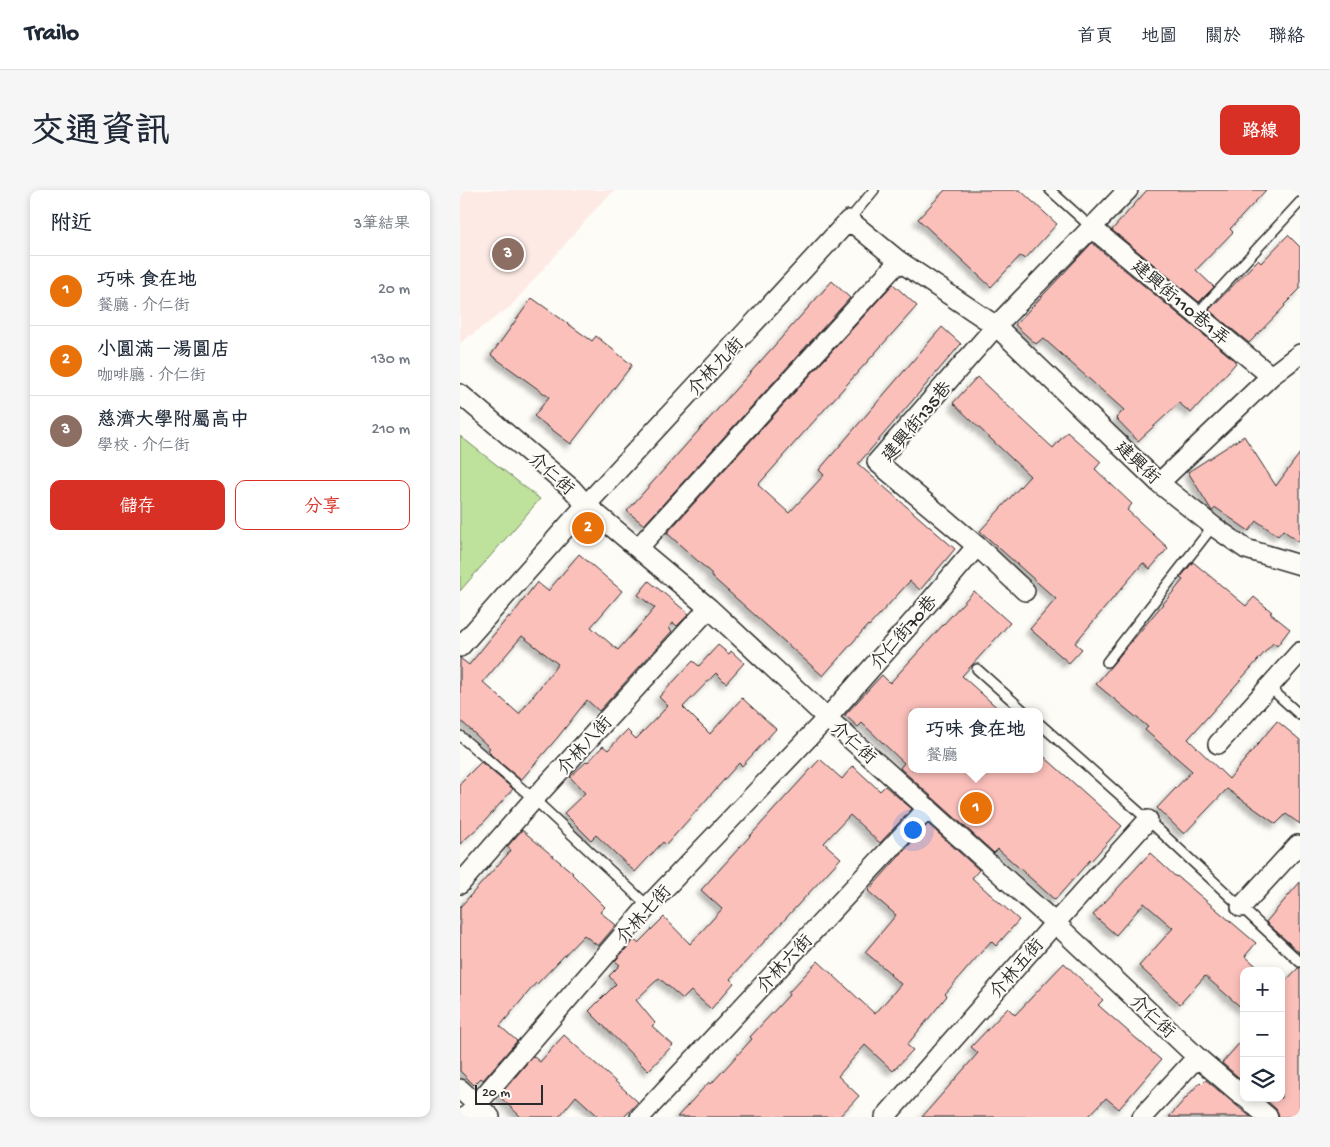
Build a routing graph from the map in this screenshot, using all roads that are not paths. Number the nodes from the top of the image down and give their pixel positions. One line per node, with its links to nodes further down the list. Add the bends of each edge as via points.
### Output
1 (874, 190): 5 (lane)
2 (1050, 190): 6 (lane)
3 (1128, 190): 6 (street)
4 (1300, 202): 8 (lane)
5 (849, 220): 7 (street); 14 (street, 介林九街)
6 (1092, 228): 8 (street, 建興街110巷1弄); 9 (street)
7 (899, 261): 9 (street); 17 (street)
8 (1196, 315): 11 (street, 建興街110巷1弄)
9 (996, 326): 13 (street, 建興街); 16 (street, 建興街135巷, via 878,462)
10 (1300, 354): 11 (street)
11 (1271, 376): 13 (street)
12 (460, 394): 14 (street, 介仁街, via 572,489)
13 (1159, 483): 15 (street, 建興街)
14 (586, 505): 17 (street, 介仁街); 21 (street, 介林九街)
15 (1213, 526): 18 (street, 建興街, via 1246,549); 23 (lane)
16 (977, 546): 19 (street); 28 (street, 介仁街70巷)
17 (638, 548): 20 (street, 介仁街)
18 (1300, 565)
19 (1025, 591)
20 (709, 608): 28 (street, 介仁街); 32 (street, 介林八街)
21 (460, 647)
22 (1300, 652): 25 (street)
23 (1107, 662)
24 (978, 670): 26 (lane)
25 (1270, 687): 27 (lane); 31 (street)
26 (1021, 708)
27 (1300, 715)
28 (827, 718): 33 (street, 介仁街); 37 (street, 介林七街)
29 (1043, 727): 34 (lane)
30 (460, 736): 32 (lane)
31 (1218, 744)
32 (534, 799): 36 (street, 介林八街); 37 (lane)
33 (928, 808): 39 (street, 介仁街); 47 (street, 介林六街)
34 (1148, 820): 38 (lane); 39 (street, 介林五街)
35 (1299, 845): 38 (street)
36 (460, 884)
37 (648, 906): 45 (street, 介林七街)
38 (1241, 908): 40 (lane)
39 (1055, 924): 41 (street, 介仁街); 46 (street, 介林五街)
40 (1300, 962)
41 (1197, 1057): 43 (street, 介仁街); 48 (street)
42 (460, 1089): 45 (street)
43 (1240, 1093)
44 (1251, 1102): 49 (street, 介仁街)
45 (477, 1113)
46 (896, 1113)
47 (640, 1117)
48 (1142, 1117)
49 (1268, 1117)

